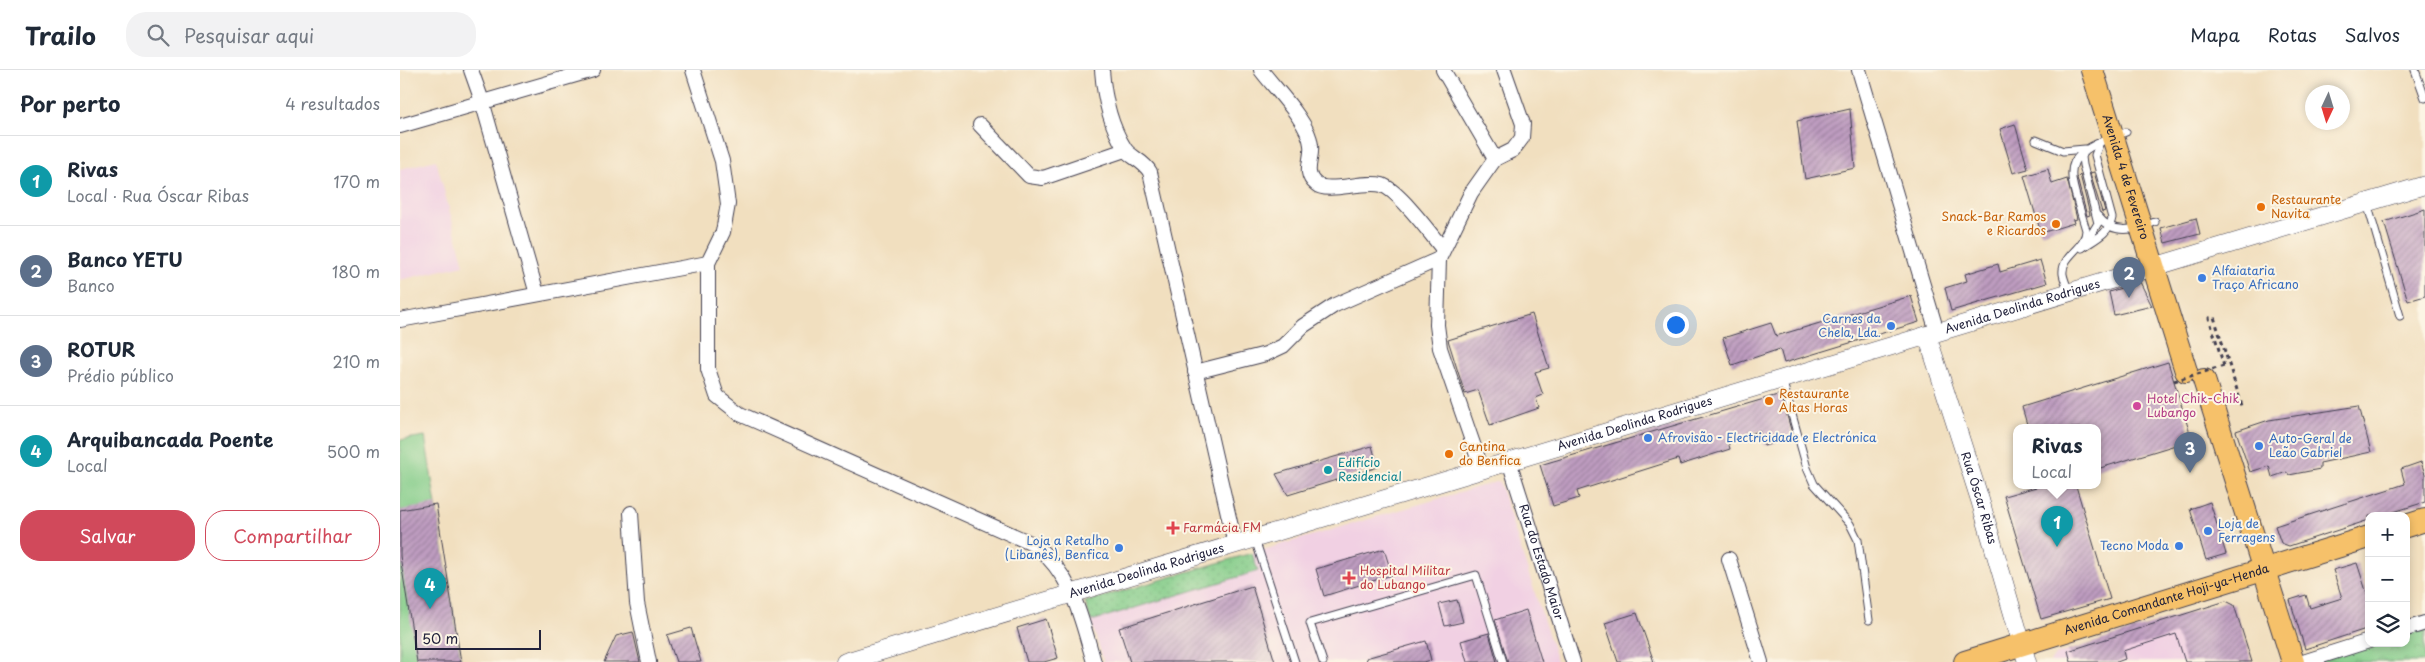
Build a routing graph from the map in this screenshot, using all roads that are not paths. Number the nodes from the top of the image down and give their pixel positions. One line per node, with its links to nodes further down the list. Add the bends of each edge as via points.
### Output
1 (471, 70): 13 (street)
2 (593, 70): 13 (street)
3 (693, 70): 29 (street, via 722,162 728,204 723,232)
4 (1102, 70): 19 (street, via 1104,98)
5 (1261, 70): 27 (street, via 1303,124 1311,145 1308,172 1314,183 1328,189 1344,185 1383,185 1395,194)
6 (1444, 70): 20 (street)
7 (1504, 70): 20 (street, via 1524,124 1522,138 1513,150)
8 (1859, 70): 35 (street, Rua Óscar Ribas)
9 (2092, 70): 16 (main road, Avenida 4 de Fevereiro)
10 (2107, 70): 16 (main road, Avenida 4 de Fevereiro)
11 (2415, 70): 12 (lane)
12 (2425, 98)
13 (482, 101): 15 (street); 32 (street)
14 (980, 125): 19 (street, via 1030,176 1036,178)
15 (400, 126)
16 (2113, 137): 18 (lane); 24 (main road, Avenida 4 de Fevereiro); 25 (lane, via 2095,155 2112,218)
17 (2036, 140): 18 (lane, via 2063,152)
18 (2085, 149): 23 (lane, via 2083,165); 28 (lane, via 2074,160 2071,177 2086,238)
19 (1126, 150): 36 (street, via 1145,163 1150,172)
20 (1495, 159): 27 (street, via 1472,193)
21 (2425, 185): 22 (street, Avenida Deolinda Rodrigues)
22 (2367, 202): 30 (street, Avenida Deolinda Rodrigues); 33 (lane)
23 (2098, 216): 25 (lane); 26 (lane, via 2095,231)
24 (2148, 225): 25 (lane, via 2128,231); 30 (main road, Avenida 4 de Fevereiro)
25 (2110, 226): 26 (lane)
26 (2083, 247): 28 (lane)
27 (1441, 254): 36 (street, via 1335,305 1303,326 1283,346 1266,354); 39 (street, via 1437,325 1440,348)
28 (2069, 258): 31 (lane, via 2063,272)
29 (708, 263): 32 (street); 48 (street, via 708,369 717,396 740,414 1034,544 1051,559)
30 (2160, 265): 31 (street, Avenida Deolinda Rodrigues); 47 (main road, Avenida 4 de Fevereiro, via 2191,377)
31 (2069, 292): 35 (street, Avenida Deolinda Rodrigues)
32 (537, 294): 34 (street)
33 (2400, 316)
34 (400, 320)
35 (1932, 334): 37 (street, Avenida Deolinda Rodrigues); 54 (street, Rua Óscar Ribas)
36 (1194, 372): 45 (street)
37 (1782, 379): 38 (street, Avenida Deolinda Rodrigues); 49 (lane, via 1814,484 1850,524 1858,540)
38 (1510, 461): 39 (street, Avenida Deolinda Rodrigues); 61 (street, Rua do Estado Maior)
39 (1482, 470): 43 (street, Avenida Deolinda Rodrigues)
40 (631, 513): 55 (street, via 637,603)
41 (2425, 520): 42 (main road)
42 (2410, 525)
43 (1254, 538): 45 (street, Avenida Deolinda Rodrigues); 58 (lane)
44 (2365, 538): 47 (main road, Avenida Comandante Hoji-ya-Henda)
45 (1235, 544): 48 (street, Avenida Deolinda Rodrigues)
46 (1729, 559): 62 (street)
47 (2256, 572): 54 (main road, Avenida Comandante Hoji-ya-Henda); 64 (main road, Avenida 4 de Fevereiro); 65 (main road, Avenida 4 de Fevereiro)
48 (1073, 593): 56 (street, Avenida Deolinda Rodrigues); 57 (street)
49 (1869, 620)
50 (2425, 623): 51 (street)
51 (2410, 628)
52 (2365, 642): 53 (street)
53 (2345, 649): 66 (street); 67 (street)
54 (2024, 653): 63 (main road, Avenida Comandante Hoji-ya-Henda)
55 (649, 662)
56 (845, 662)
57 (1094, 662)
58 (1295, 662)
59 (1323, 662): 60 (lane, via 1310,623 1476,574)
60 (1503, 662)
61 (1573, 662)
62 (1761, 662)
63 (1966, 662)
64 (2278, 662)
65 (2293, 662)
66 (2303, 662)
67 (2335, 662)

